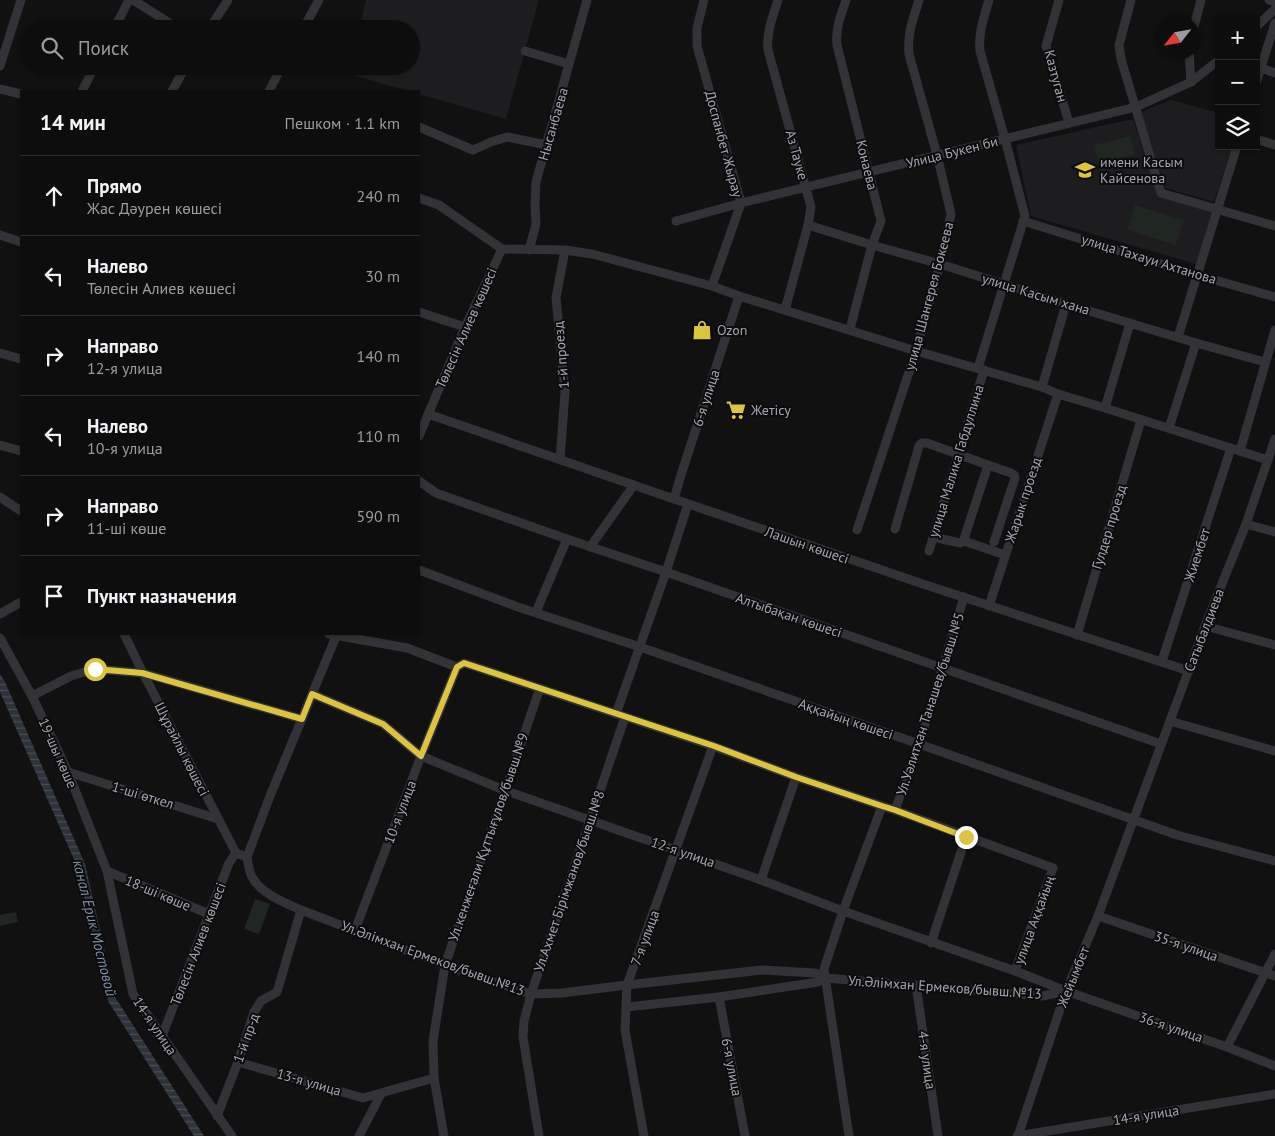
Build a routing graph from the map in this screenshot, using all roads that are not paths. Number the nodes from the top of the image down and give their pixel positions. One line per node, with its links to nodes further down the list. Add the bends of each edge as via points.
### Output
1 (21, 0): 28 (street)
2 (131, 0): 18 (street); 19 (street)
3 (228, 0): 20 (street)
4 (319, 0): 21 (street)
5 (587, 0): 27 (street, Нысанбаева)
6 (704, 0): 53 (street, Доспанбет Жырау, via 697,28 697,46)
7 (778, 0): 51 (street, Аз Тауке, via 767,42 768,50)
8 (846, 0): 50 (street, Конаева, via 837,28 837,45)
9 (919, 0): 49 (street, улица Шангерея Бокеева, via 909,36 909,54)
10 (989, 0): 44 (street, улица Малика Габдуллина, via 980,29 980,51)
11 (1059, 0): 42 (street, Казтуган, via 1046,46)
12 (1131, 0): 41 (street, via 1120,46)
13 (1201, 0): 17 (street)
14 (1269, 0): 15 (street)
15 (1275, 2)
16 (1275, 9): 22 (street)
17 (1197, 15)
18 (119, 20)
19 (164, 20)
20 (215, 20)
21 (308, 20)
22 (1260, 23)
23 (1275, 23): 29 (street)
24 (525, 51): 27 (street)
25 (1190, 60): 35 (street)
26 (1215, 63): 35 (street, Улица Букен би)
27 (569, 64): 46 (street, Нысанбаева)
28 (0, 66)
29 (1261, 68): 30 (street); 31 (street)
30 (1260, 71)
31 (1275, 73)
32 (90, 75): 37 (street)
33 (181, 75): 38 (street)
34 (277, 75): 39 (street)
35 (1191, 82): 41 (street, Улица Букен би)
36 (0, 88): 40 (street)
37 (83, 90)
38 (173, 90)
39 (270, 90)
40 (20, 94)
41 (1136, 107): 42 (street, Улица Букен би); 54 (street, via 1161,193)
42 (1069, 123): 44 (street, Улица Букен би)
43 (420, 127): 46 (street, via 473,150 507,137)
44 (1005, 139): 49 (street, Улица Букен би); 56 (street, улица Малика Габдуллина, via 1025,213)
45 (1260, 140): 47 (street)
46 (547, 145): 63 (street, Нысанбаева, via 536,182 536,224)
47 (1275, 145)
48 (1236, 150): 54 (street)
49 (937, 155): 50 (street, Улица Букен би); 65 (street, улица Шангерея Бокеева, via 951,210)
50 (868, 172): 51 (street, Улица Букен би); 61 (street, Конаева, via 881,217)
51 (806, 188): 53 (street, Улица Букен би); 57 (street, Аз Тауке, via 811,206)
52 (420, 198): 62 (street, via 439,205)
53 (741, 203): 55 (street, Улица Букен би); 68 (street, Доспанбет Жырау)
54 (1217, 210): 58 (street); 66 (street)
55 (676, 221)
56 (1023, 222): 66 (street, улица Тахауи Ахтанова); 67 (street, улица Малика Габдуллина)
57 (808, 225): 61 (street, улица Касым хана); 72 (street, Аз Тауке)
58 (1275, 226)
59 (0, 236): 60 (street)
60 (20, 242)
61 (872, 245): 65 (street, улица Касым хана); 76 (street, Конаева)
62 (502, 249): 63 (street); 75 (street, Төлесін Алиев көшесі)
63 (529, 250): 64 (street)
64 (564, 250): 68 (street, via 592,254); 97 (street, 1-й проезд, via 556,298 565,392)
65 (940, 264): 67 (street, улица Касым хана); 80 (street, улица Шангерея Бокеева)
66 (1197, 275): 70 (street, улица Тахауи Ахтанова); 78 (street)
67 (1004, 285): 71 (street, улица Касым хана); 84 (street, улица Малика Габдуллина)
68 (712, 286): 69 (street)
69 (739, 296): 72 (street); 103 (street, 6-я улица)
70 (1275, 296)
71 (1066, 304): 74 (street, улица Касым хана); 85 (street)
72 (785, 310): 76 (street)
73 (420, 312): 75 (street)
74 (1130, 323): 78 (street, улица Касым хана); 87 (street)
75 (466, 327): 88 (street, Төлесін Алиев көшесі)
76 (850, 330): 80 (street)
77 (1275, 330): 83 (street, Жиембет)
78 (1178, 337): 79 (street, улица Касым хана)
79 (1196, 343): 83 (street, улица Касым хана); 90 (street)
80 (916, 350): 84 (street); 108 (street, улица Шангерея Бокеева)
81 (0, 353): 82 (street)
82 (20, 359)
83 (1266, 362): 94 (street, Жиембет)
84 (981, 369): 85 (street); 96 (street, улица Малика Габдуллина)
85 (1042, 388): 86 (street)
86 (1058, 394): 87 (street); 116 (street, Жарык проезд)
87 (1105, 408): 89 (street)
88 (428, 414): 91 (street, Төлесін Алиев көшесі); 97 (street, Лашын көшесі)
89 (1141, 420): 90 (street); 128 (street, Гулдер проезд)
90 (1169, 428): 94 (street)
91 (420, 434)
92 (1275, 439): 98 (street, Сатыбалдиева)
93 (0, 445): 95 (street)
94 (1235, 449): 98 (street); 132 (street, Жиембет)
95 (20, 451)
96 (958, 455): 99 (street); 107 (street, via 927,443 919,446); 110 (street, улица Малика Габдуллина)
97 (560, 460): 101 (street, Лашын көшесі)
98 (1268, 460): 106 (street, Сатыбалдиева)
99 (988, 465): 111 (street); 113 (street, via 1011,473 1015,478)
100 (420, 482): 112 (street, Алтыбақан көшесі, via 436,493)
101 (634, 485): 103 (street, Лашын көшесі); 114 (street)
102 (0, 497): 105 (street)
103 (674, 500): 104 (street, Лашын көшесі)
104 (688, 504): 118 (street, Ул.Ахмет Бірімжанов/бывш.№8); 119 (street, Лашын көшесі)
105 (20, 511)
106 (1246, 524): 109 (street); 124 (street, Сатыбалдиева)
107 (895, 529)
108 (857, 530)
109 (1275, 532)
110 (932, 537): 111 (street, via 960,543); 115 (street, улица Малика Габдуллина)
111 (965, 539): 116 (street)
112 (567, 540): 114 (street, Алтыбақан көшесі); 122 (street)
113 (994, 542)
114 (590, 547): 118 (street, Алтыбақан көшесі)
115 (929, 551)
116 (1005, 555): 121 (street, Жарык проезд)
117 (420, 570): 122 (street, Аққайың көшесі)
118 (666, 572): 131 (street, Ул.Ахмет Бірімжанов/бывш.№8); 134 (street, Алтыбақан көшесі)
119 (964, 598): 121 (street, Лашын көшесі); 134 (street, Ул.Уәлитхан Танашев/бывш.№5)
120 (20, 603): 123 (street)
121 (989, 606): 128 (street, Лашын көшесі)
122 (536, 612): 131 (street, Аққайың көшесі)
123 (0, 614)
124 (1205, 626): 130 (street); 135 (street, Сатыбалдиева)
125 (124, 635): 136 (street, Шұрайлы көшесі)
126 (334, 635): 138 (street)
127 (339, 635): 133 (street, via 407,648)
128 (1077, 635): 132 (street, Лашын көшесі)
129 (0, 638): 139 (street, 19-шы көше)
130 (1275, 645)
131 (640, 647): 140 (street, Ул.Ахмет Бірімжанов/бывш.№8); 143 (street, Аққайың көшесі)
132 (1162, 662): 135 (street, Лашын көшесі)
133 (457, 667): 137 (street, via 464,663); 147 (street, 10-я улица)
134 (942, 668): 143 (street, Ул.Уәлитхан Танашев/бывш.№5); 144 (street, Алтыбақан көшесі)
135 (1189, 671): 142 (street, Сатыбалдиева)
136 (142, 673): 139 (street, via 95,669 70,676); 141 (street); 153 (street, Шұрайлы көшесі)
137 (540, 688): 140 (street); 150 (street, Ул.кенжеғали Құттығұлов/бывш.№9)
138 (312, 694): 141 (street); 147 (street, 12-я улица, via 383,724)
139 (32, 696): 148 (street, 19-шы көше)
140 (621, 715): 145 (street); 154 (street, Ул.Ахмет Бірімжанов/бывш.№8)
141 (302, 719): 159 (street)
142 (1170, 721): 144 (street, Сатыбалдиева); 146 (street)
143 (919, 744): 152 (street, Ул.Уәлитхан Танашев/бывш.№5); 155 (street, Аққайың көшесі)
144 (1161, 744): 155 (street, Сатыбалдиева)
145 (714, 746): 149 (street); 157 (street, 7-я улица)
146 (1275, 751)
147 (421, 756): 150 (street, 12-я улица); 167 (street, 10-я улица)
148 (68, 772): 153 (street, 1-шi өткел); 161 (street, 19-шы көше)
149 (796, 777): 151 (street); 162 (street)
150 (504, 790): 154 (street, 12-я улица); 170 (street, Ул.кенжеғали Құттығұлов/бывш.№9)
151 (882, 806): 152 (street); 164 (street, Ул.Уәлитхан Танашев/бывш.№5)
152 (895, 810): 156 (street)
153 (218, 819): 158 (street, Шұрайлы көшесі)
154 (590, 819): 157 (street, 12-я улица); 177 (street, Ул.Ахмет Бірімжанов/бывш.№8)
155 (1134, 820): 160 (street, Аққайың көшесі); 166 (street, Жейымбет)
156 (966, 837): 168 (street); 171 (street, улица Аққайың, via 1052,868)
157 (676, 850): 162 (street, 12-я улица); 174 (street, 7-я улица)
158 (236, 853): 159 (street); 165 (street, Төлесін Алиев көшесі, via 228,863)
159 (247, 857): 163 (street, Ул.Әлімхан Ермеков/бывш.№13, via 252,877 261,888)
160 (1275, 861)
161 (107, 871): 165 (street, 18-ші көше); 180 (street, 14-я улица, via 133,994)
162 (761, 880): 164 (street, 12-я улица)
163 (301, 910): 167 (street, Ул.Әлімхан Ермеков/бывш.№13); 182 (street, 1-й пр-д, via 277,992 261,1001 254,1012)
164 (843, 911): 168 (street, 12-я улица); 173 (street, Ул.Уәлитхан Танашев/бывш.№5)
165 (209, 914): 180 (street, Төлесін Алиев көшесі)
166 (1098, 916): 172 (street, 35-я улица); 176 (street, Жейымбет)
167 (354, 930): 170 (street, Ул.Әлімхан Ермеков/бывш.№13)
168 (931, 943): 171 (street, 12-я улица)
169 (1275, 954): 172 (street)
170 (445, 965): 177 (street, Ул.Әлімхан Ермеков/бывш.№13); 184 (street, Ул.кенжеғали Құттығұлов/бывш.№9, via 433,1042)
171 (1015, 971): 176 (street, 12-я улица)
172 (1270, 975): 181 (street)
173 (824, 978): 174 (street, Ул.Әлімхан Ермеков/бывш.№13, via 815,973 762,970); 175 (street, Ул.Әлімхан Ермеков/бывш.№13); 178 (street, Ул.Әлімхан Ермеков/бывш.№13, via 818,982); 194 (street, Ул.Уәлитхан Танашев/бывш.№5)
174 (627, 985): 177 (street, Ул.Әлімхан Ермеков/бывш.№13); 179 (street, 7-я улица)
175 (916, 985): 176 (street, Ул.Әлімхан Ермеков/бывш.№13, via 1043,996); 195 (street, 4-я улица)
176 (1066, 991): 181 (street, 36-я улица); 196 (street, Жейымбет)
177 (531, 994): 191 (street, Ул.Ахмет Бірімжанов/бывш.№8, via 523,1037)
178 (719, 997): 179 (street, Ул.Әлімхан Ермеков/бывш.№13); 193 (street, 6-я улица)
179 (627, 1007): 192 (street, 7-я улица, via 625,1030)
180 (162, 1036): 187 (street, 14-я улица)
181 (1227, 1047): 183 (street, 36-я улица)
182 (238, 1062): 185 (street, 13-я улица, via 363,1098); 187 (street, 1-й пр-д)
183 (1275, 1066)
184 (434, 1078): 185 (street, 13-я улица); 190 (street, Ул.кенжеғали Құттығұлов/бывш.№9)
185 (381, 1094): 189 (street)
186 (1275, 1094): 196 (street, 14-я улица)
187 (217, 1116): 188 (street, 14-я улица)
188 (232, 1136)
189 (359, 1136)
190 (444, 1136)
191 (539, 1136)
192 (644, 1136)
193 (745, 1136)
194 (849, 1136)
195 (938, 1136)
196 (1018, 1136)

